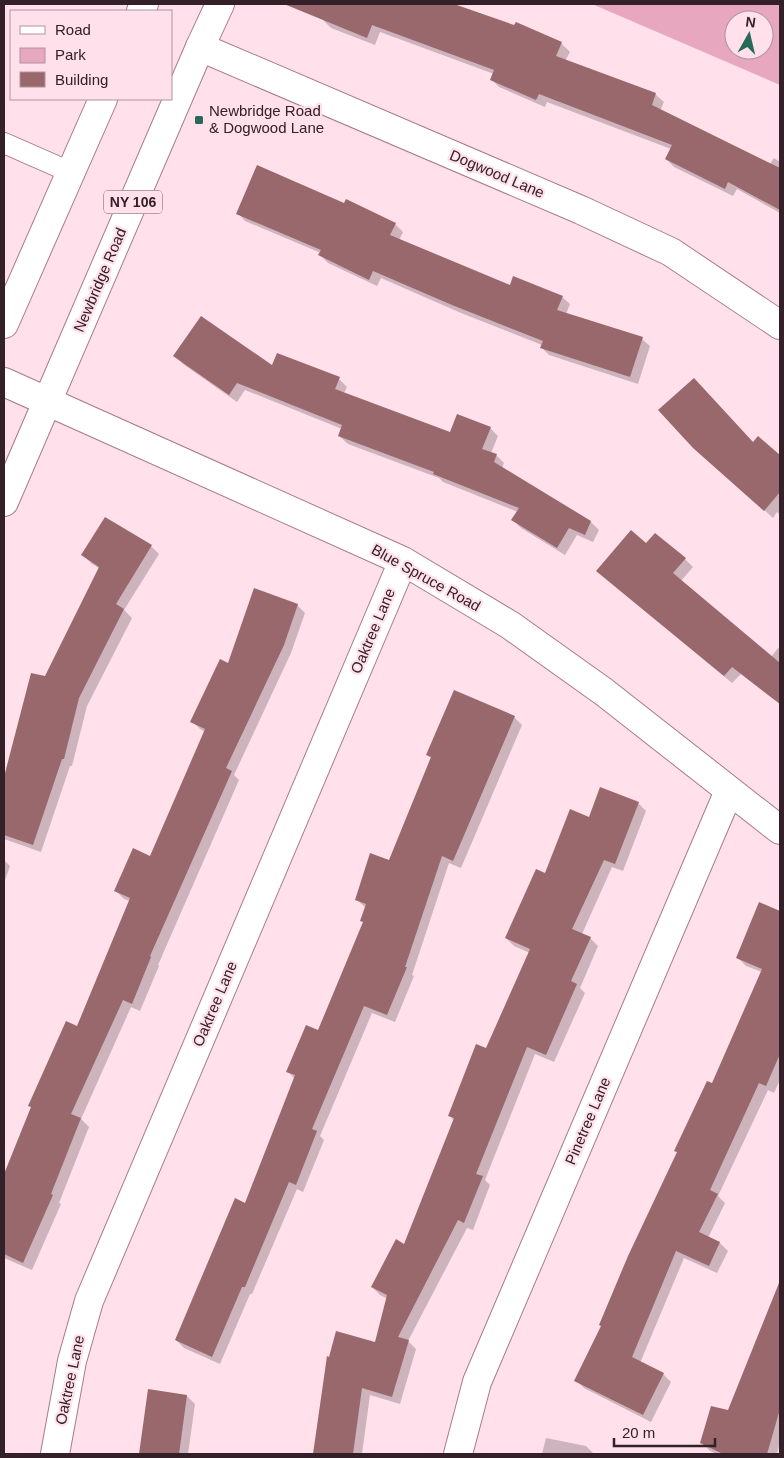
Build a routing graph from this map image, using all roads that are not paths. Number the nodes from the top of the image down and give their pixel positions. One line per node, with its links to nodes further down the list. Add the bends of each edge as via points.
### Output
1 (220, 4): 2 (street, Newbridge Road / NY 106)
2 (200, 47): 7 (street, Dogwood Lane, via 581,210 671,252); 9 (street, Newbridge Road / NY 106)
3 (103, 100): 5 (street)
4 (4, 143): 5 (lane)
5 (70, 172): 6 (street)
6 (4, 324)
7 (780, 325)
8 (4, 382): 9 (street, Blue Spruce Road)
9 (47, 401): 10 (street, Newbridge Road / NY 106); 11 (street, Blue Spruce Road)
10 (4, 502)
11 (403, 561): 12 (street, Blue Spruce Road, via 510,625 604,692); 14 (street, Oaktree Lane, via 90,1301 72,1361)
12 (729, 791): 13 (street, Blue Spruce Road); 15 (street, Pinetree Lane, via 477,1382)
13 (780, 830)
14 (55, 1454)
15 (458, 1454)

